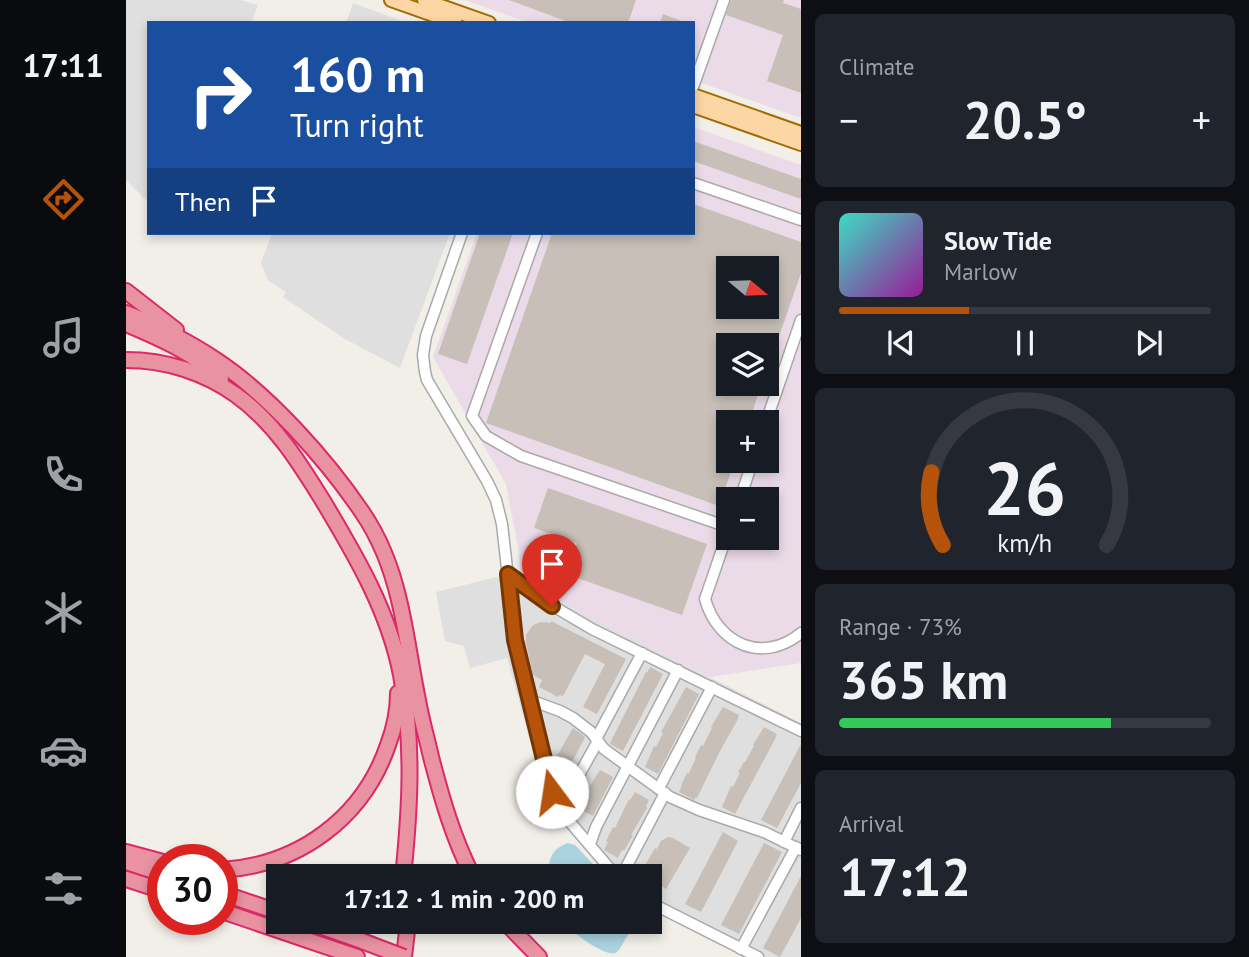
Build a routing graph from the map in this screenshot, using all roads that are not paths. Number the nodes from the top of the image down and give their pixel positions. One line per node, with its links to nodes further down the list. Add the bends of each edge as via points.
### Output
1 (391, 0): 4 (main road)
2 (425, 0): 5 (main road)
3 (724, 0): 6 (street)
4 (450, 21)
5 (483, 21)
6 (695, 81)
7 (695, 95): 9 (main road)
8 (695, 107): 10 (main road)
9 (801, 133)
10 (801, 144)
11 (695, 184): 12 (street)
12 (801, 220)
13 (461, 235): 25 (street, via 426,336 425,372 496,500)
14 (536, 235): 23 (street, via 472,416 486,436 521,456)
15 (126, 291): 20 (highway)
16 (126, 313): 20 (highway)
17 (801, 320): 22 (street)
18 (126, 324): 21 (highway, via 211,369)
19 (126, 360): 21 (highway, via 182,368)
20 (216, 360): 32 (highway, via 290,425 363,514 394,582)
21 (239, 397): 28 (highway, via 293,453 340,529 380,603)
22 (770, 410)
23 (716, 523)
24 (722, 550): 26 (street, via 705,599 715,622 749,647 782,645)
25 (508, 574): 27 (street, via 552,606); 31 (street, via 515,640)
26 (801, 633)
27 (642, 653): 29 (street); 34 (street)
28 (397, 656): 45 (highway, via 410,755); 50 (highway, via 394,726 380,766 358,801 334,827 297,851)
29 (678, 670): 30 (street); 35 (street)
30 (712, 687): 33 (street); 36 (street)
31 (530, 700): 34 (street, via 567,714); 38 (street)
32 (418, 705): 46 (highway); 47 (highway, via 446,814)
33 (801, 731)
34 (597, 740): 35 (street); 38 (street)
35 (628, 766): 36 (street); 40 (street)
36 (662, 791): 39 (street); 49 (street)
37 (801, 808): 39 (street)
38 (560, 809): 40 (street)
39 (784, 842): 41 (street)
40 (590, 844): 48 (street)
41 (798, 848): 63 (street)
42 (126, 852): 43 (highway)
43 (147, 858)
44 (126, 862): 51 (highway)
45 (404, 864)
46 (413, 864)
47 (467, 864)
48 (608, 864)
49 (626, 864)
50 (238, 868)
51 (147, 869)
52 (126, 879): 53 (highway)
53 (147, 886)
54 (238, 898): 55 (highway)
55 (266, 908)
56 (662, 909): 63 (street)
57 (238, 916): 65 (highway)
58 (238, 917): 64 (highway)
59 (342, 934): 67 (highway, bridge)
60 (398, 934): 66 (highway)
61 (407, 934): 67 (highway)
62 (517, 934): 68 (highway)
63 (741, 949): 69 (street)
64 (327, 957)
65 (357, 957)
66 (395, 957)
67 (404, 957)
68 (539, 957)
69 (758, 957)

